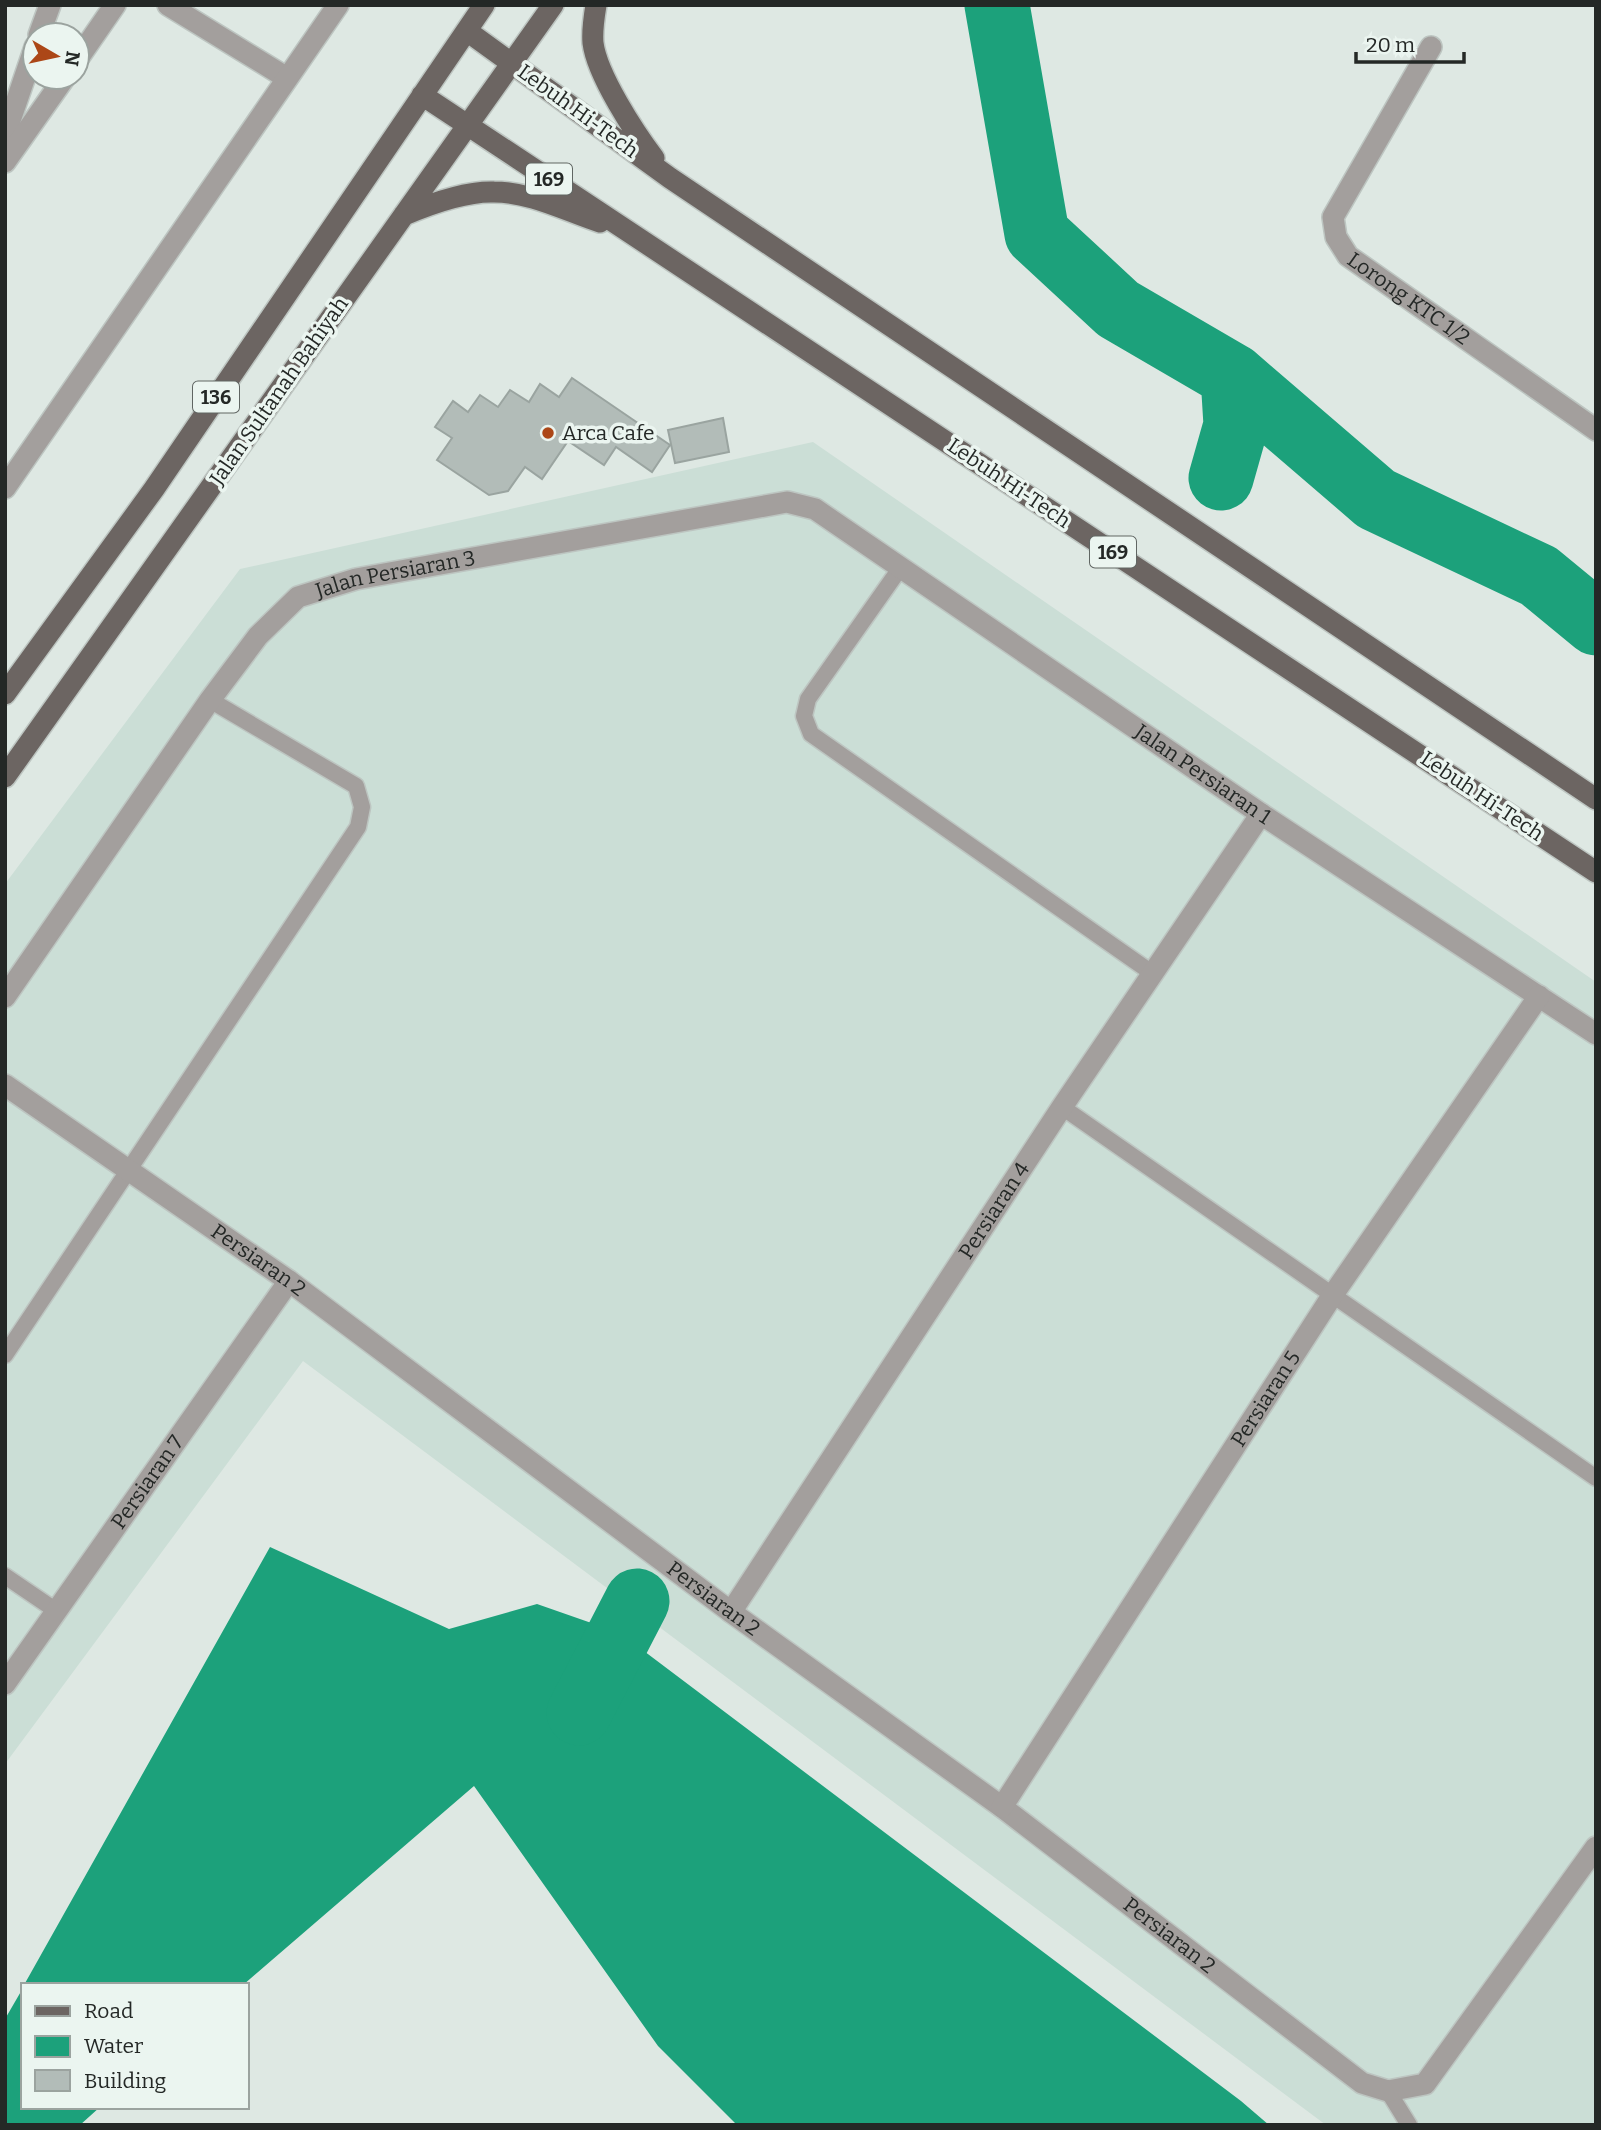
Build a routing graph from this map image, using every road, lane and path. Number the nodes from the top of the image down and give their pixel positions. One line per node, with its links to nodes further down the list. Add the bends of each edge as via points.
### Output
1 (115, 5): 8 (street)
2 (168, 5): 11 (street)
3 (338, 5): 11 (street)
4 (485, 5): 7 (main road, 136)
5 (552, 5): 10 (main road, Jalan Sultanah Bahiyah / 136)
6 (596, 5): 18 (main road, via 593,43 600,66 638,138)
7 (467, 31): 10 (main road, Lebuh Hi-Tech); 14 (main road, 136)
8 (91, 40)
9 (1431, 47): 21 (street, Lorong KTC 1/2, via 1334,217 1336,237 1348,256)
10 (512, 63): 15 (main road, Jalan Sultanah Bahiyah / 136); 18 (main road, Lebuh Hi-Tech)
11 (288, 78): 22 (street)
12 (21, 88): 16 (street)
13 (55, 91): 17 (street)
14 (422, 95): 15 (main road, Lebuh Hi-Tech / 169); 25 (main road, 136, via 154,489)
15 (467, 125): 19 (main road, Jalan Sultanah Bahiyah / 136); 20 (main road, Lebuh Hi-Tech / 169)
16 (5, 135)
17 (5, 162)
18 (670, 178): 28 (main road, Lebuh Hi-Tech)
19 (404, 215): 20 (main road, via 440,201 492,191 523,196); 27 (main road, Jalan Sultanah Bahiyah / 136)
20 (631, 233): 30 (main road, Lebuh Hi-Tech / 169)
21 (1596, 430)
22 (5, 487)
23 (815, 509): 24 (street, Jalan Persiaran 1); 26 (street, Jalan Persiaran 3, via 787,502 356,579 310,593 299,597 258,636)
24 (901, 567): 29 (street, Jalan Persiaran 1); 31 (lane, via 808,699 804,716 811,734)
25 (5, 694)
26 (210, 700): 33 (street, Jalan Persiaran 3); 37 (lane, via 356,786 362,807 358,827)
27 (5, 777)
28 (1596, 799)
29 (1261, 814): 31 (street, Persiaran 4); 32 (street, Jalan Persiaran 1)
30 (1596, 872)
31 (1152, 973): 36 (street, Persiaran 4)
32 (1539, 996): 34 (street, Jalan Persiaran 1); 39 (street, Persiaran 5)
33 (5, 997)
34 (1596, 1034)
35 (5, 1086): 37 (street, Persiaran 2)
36 (1062, 1107): 39 (lane); 44 (street, Persiaran 4)
37 (130, 1171): 38 (street, Persiaran 2); 40 (lane)
38 (289, 1281): 43 (street, Persiaran 7); 44 (street, Persiaran 2)
39 (1332, 1296): 41 (lane); 46 (street, Persiaran 5)
40 (5, 1355)
41 (1596, 1478)
42 (5, 1576): 43 (lane)
43 (58, 1612): 45 (street, Persiaran 7)
44 (731, 1612): 46 (street, Persiaran 2)
45 (5, 1684)
46 (1002, 1807): 48 (street, Persiaran 2, via 1362,2083)
47 (1596, 1847): 48 (street, via 1425,2084)
48 (1388, 2091): 49 (lane)
49 (1409, 2125)

